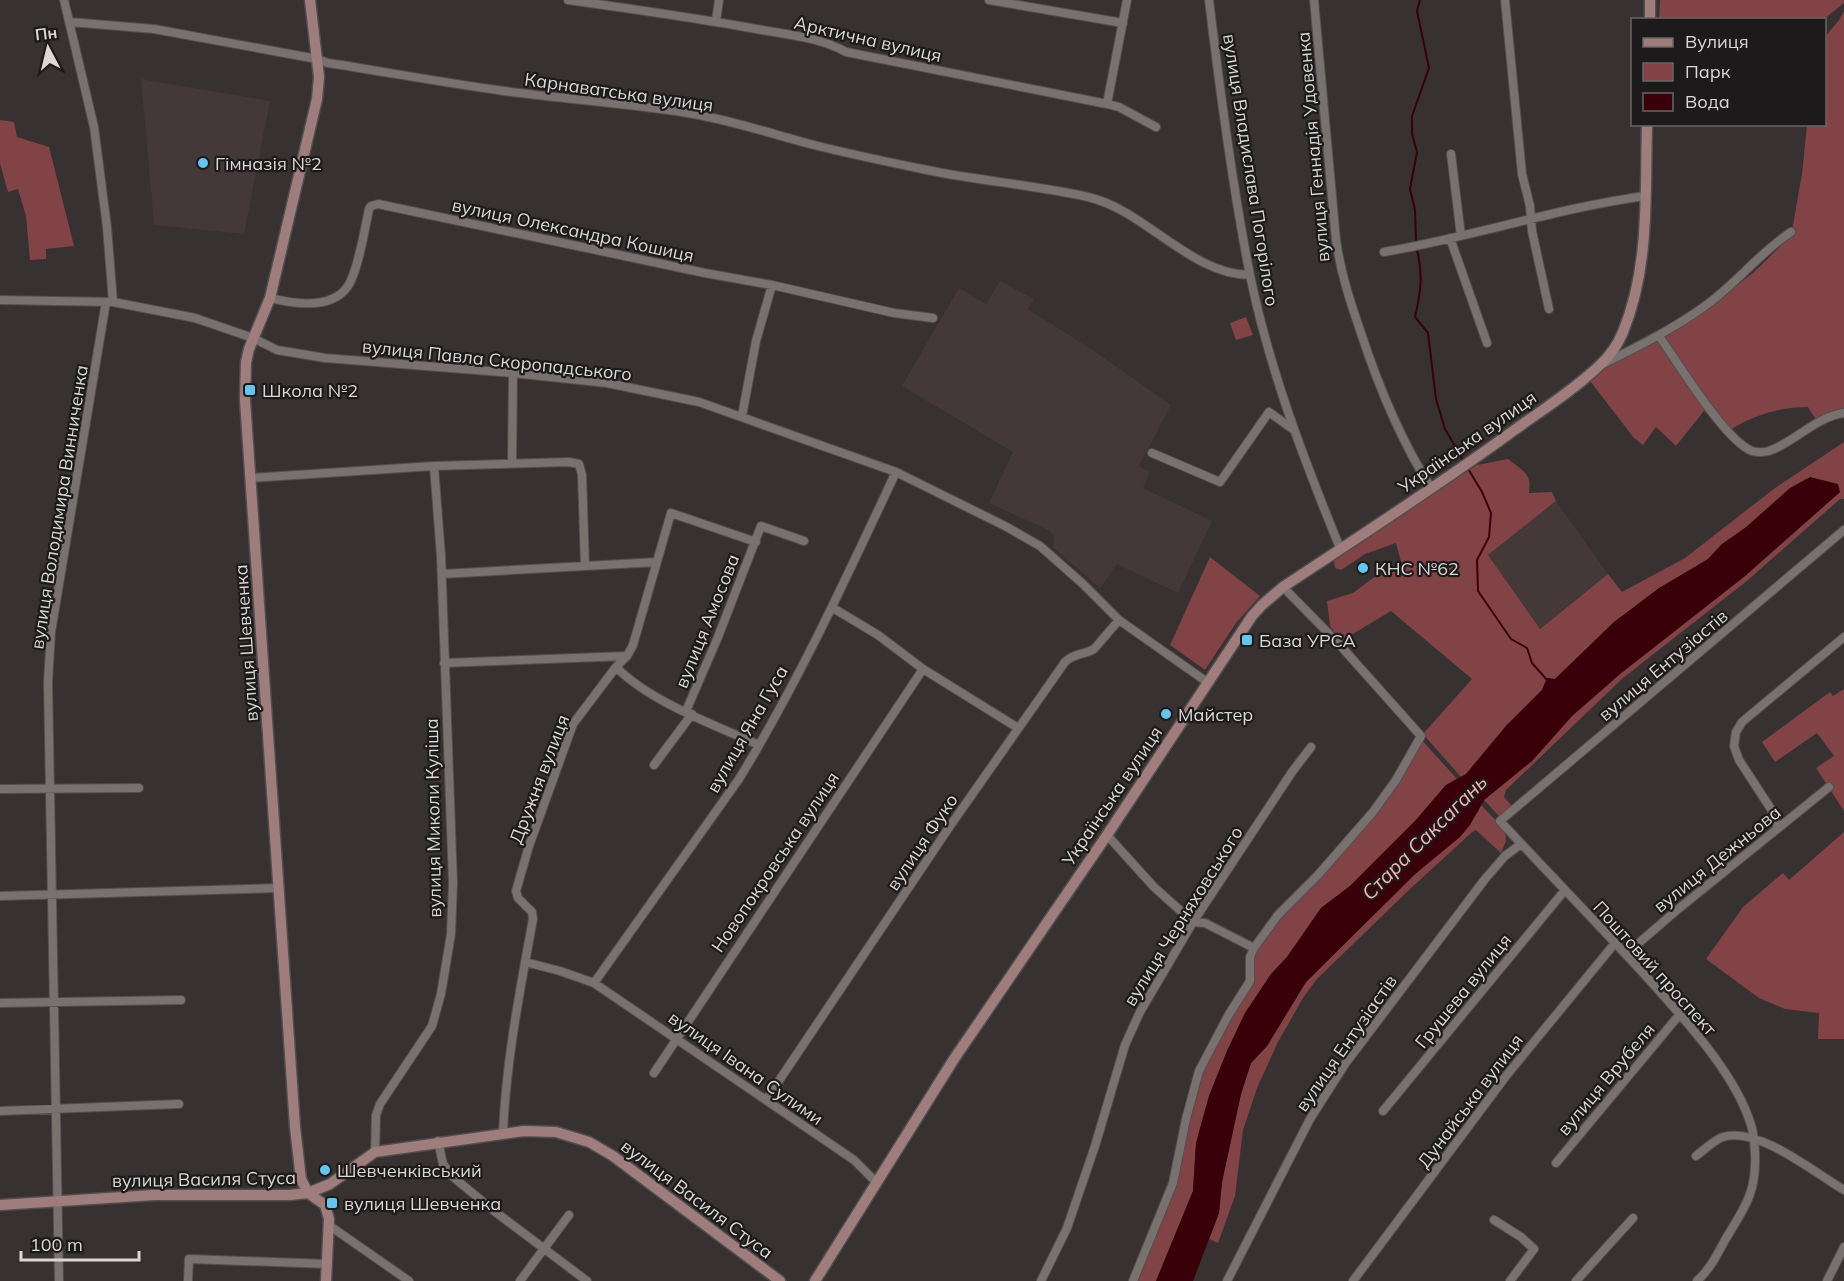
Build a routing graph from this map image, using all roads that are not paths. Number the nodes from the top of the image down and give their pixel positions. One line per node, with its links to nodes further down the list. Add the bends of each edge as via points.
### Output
1 (64, 0): 13 (street, вулиця Володимира Винниченка)
2 (310, 0): 15 (street, вулиця Шевченка)
3 (568, 0): 12 (street, Арктична вулиця)
4 (719, 0): 12 (street)
5 (989, 0): 14 (street)
6 (1127, 0): 14 (street)
7 (1209, 0): 26 (street, вулиця Владислава Погорілого)
8 (1314, 0): 46 (street, вулиця Геннадія Удовенка, via 1341,274 1390,414)
9 (1505, 0): 21 (street, via 1522,174)
10 (1650, 0): 11 (street)
11 (1650, 18)
12 (716, 21): 16 (street, Арктична вулиця, via 800,37 861,56)
13 (70, 22): 15 (street, Карнаватська вулиця, via 154,29); 30 (street, вулиця Володимира Винниченка, via 94,127 107,227)
14 (1123, 23): 16 (street)
15 (317, 58): 26 (street, Карнаватська вулиця, via 328,63 503,91 701,115 927,170 1092,198 1126,213 1207,264 1225,272); 28 (street, вулиця Шевченка, via 317,99)
16 (1107, 104): 18 (street, Арктична вулиця)
17 (1647, 126): 20 (street)
18 (1156, 127)
19 (1451, 154): 23 (street)
20 (1645, 196): 21 (street); 36 (street, via 1644,247 1635,296 1615,348)
21 (1532, 219): 23 (street); 31 (street)
22 (1791, 232): 33 (street, Українська вулиця, via 1772,244 1706,306)
23 (1461, 236): 24 (street)
24 (1450, 238): 25 (street); 35 (street)
25 (1384, 252)
26 (1250, 275): 40 (street, вулиця Владислава Погорілого)
27 (772, 285): 28 (street, вулиця Олександра Кошиця, via 378,204 369,209 348,285 336,297 311,303); 32 (street, вулиця Олександра Кошиця); 39 (street, via 756,341)
28 (270, 298): 34 (street, вулиця Шевченка)
29 (0, 300): 30 (street, вулиця Павла Скоропадського)
30 (110, 302): 34 (street, вулиця Павла Скоропадського, via 195,318); 72 (street, вулиця Володимира Винниченка, via 51,632)
31 (1549, 309)
32 (933, 318)
33 (1659, 336): 36 (street, Українська вулиця); 38 (street, via 1704,403 1750,450 1773,450 1818,423)
34 (253, 338): 37 (street, вулиця Павла Скоропадського, via 278,350 326,358); 45 (street, вулиця Шевченка, via 245,383)
35 (1487, 343)
36 (1602, 364): 46 (street, Українська вулиця)
37 (513, 373): 39 (street, вулиця Павла Скоропадського, via 607,383 699,402); 42 (street)
38 (1844, 413)
39 (742, 416): 44 (street, вулиця Павла Скоропадського)
40 (1294, 430): 41 (street, via 1269,412 1220,482); 51 (street, вулиця Владислава Погорілого)
41 (1152, 453)
42 (512, 463): 43 (street); 53 (street, via 579,464)
43 (434, 466): 45 (street); 54 (street, вулиця Миколи Куліша)
44 (896, 472): 56 (street, вулиця Яна Гуса); 57 (street, вулиця Павла Скоропадського, via 1040,546)
45 (251, 478): 77 (street, вулиця Шевченка)
46 (1431, 488): 51 (street, Українська вулиця)
47 (671, 513): 50 (street, вулиця Амосова); 52 (street, Дружня вулиця)
48 (1844, 530): 73 (street, вулиця Ентузіастів)
49 (804, 541): 50 (street, вулиця Амосова, via 761,526)
50 (756, 542): 64 (street, вулиця Амосова)
51 (1340, 548): 55 (street, Українська вулиця)
52 (657, 562): 53 (street); 59 (street, Дружня вулиця)
53 (585, 566): 54 (street)
54 (442, 574): 60 (street, вулиця Миколи Куліша)
55 (1283, 587): 63 (street, Українська вулиця, via 1252,616); 83 (street, via 1421,736 1373,812 1278,915)
56 (832, 608): 62 (street, via 878,635); 66 (street, вулиця Яна Гуса)
57 (1119, 620): 63 (street, вулиця Павла Скоропадського); 65 (street, вулиця Фуко, via 1094,649 1071,656 1065,662)
58 (1844, 637): 74 (street, via 1742,722 1736,732 1734,746 1739,760 1771,809)
59 (627, 656): 60 (street); 61 (street, Дружня вулиця)
60 (444, 663): 101 (street, вулиця Миколи Куліша, via 453,883 449,942 432,1026 380,1104)
61 (616, 667): 64 (street, via 659,698); 85 (street, Дружня вулиця, via 573,723 526,857 516,891 532,912)
62 (923, 669): 65 (street); 91 (street, Новопокровська вулиця)
63 (1207, 682): 75 (street, Українська вулиця)
64 (689, 712): 66 (street); 68 (street, вулиця Амосова)
65 (1018, 728): 93 (street, вулиця Фуко)
66 (759, 745): 86 (street, вулиця Яна Гуса)
67 (1311, 747): 81 (street, вулиця Черняховського)
68 (654, 765)
69 (139, 788): 72 (street)
70 (1829, 788): 74 (street, вулиця Дежньова)
71 (0, 789): 72 (street)
72 (49, 789): 79 (street, вулиця Володимира Винниченка)
73 (1500, 821): 76 (street, Поштовий проспект)
74 (1778, 828): 84 (street, вулиця Дежньова)
75 (1107, 835): 81 (street, via 1154,888); 104 (street, Українська вулиця, via 954,1059)
76 (1521, 844): 78 (street, Поштовий проспект); 126 (street, вулиця Ентузіастів, via 1485,879 1345,1064 1310,1119)
77 (279, 888): 79 (street); 106 (street, вулиця Шевченка, via 294,1127 301,1179)
78 (1565, 890): 82 (street, Поштовий проспект); 97 (street, Грушева вулиця)
79 (52, 894): 80 (street); 88 (street, вулиця Володимира Винниченка)
80 (0, 896)
81 (1193, 922): 83 (street, via 1205,923); 124 (street, вулиця Черняховського, via 1125,1045 1067,1228)
82 (1615, 943): 84 (street, Поштовий проспект); 127 (street, Дунайська вулиця, via 1506,1076)
83 (1254, 948): 125 (street, via 1250,981 1199,1071 1173,1183)
84 (1626, 954): 90 (street, Поштовий проспект)
85 (525, 962): 86 (street); 98 (street, Дружня вулиця, via 505,1093)
86 (594, 983): 91 (street, вулиця Івана Сулими)
87 (181, 1000): 88 (street)
88 (54, 1002): 89 (street); 95 (street, вулиця Володимира Винниченка)
89 (0, 1003)
90 (1680, 1014): 99 (street, Поштовий проспект, via 1736,1091); 103 (street, вулиця Врубеля)
91 (676, 1038): 92 (street, Новопокровська вулиця); 93 (street, вулиця Івана Сулими)
92 (654, 1073)
93 (766, 1100): 104 (street, вулиця Івана Сулими, via 854,1160)
94 (179, 1104): 95 (street)
95 (56, 1110): 96 (street); 107 (street, вулиця Володимира Винниченка)
96 (0, 1111)
97 (1383, 1111)
98 (504, 1133): 100 (street, вулиця Василя Стуса); 122 (street, вулиця Василя Стуса, via 544,1130 589,1142)
99 (1754, 1140): 102 (street, via 1722,1137); 105 (street, via 1786,1152); 130 (street, Поштовий проспект, via 1751,1192 1710,1267)
100 (438, 1141): 101 (street, вулиця Василя Стуса); 114 (street, via 443,1164 452,1176)
101 (375, 1152): 106 (street, вулиця Василя Стуса, via 339,1179)
102 (1696, 1156)
103 (1556, 1163)
104 (877, 1183): 123 (street, Українська вулиця)
105 (1844, 1191)
106 (308, 1193): 107 (street, вулиця Василя Стуса); 112 (street, вулиця Шевченка, via 325,1205)
107 (56, 1200): 108 (street, вулиця Василя Стуса); 116 (street, вулиця Володимира Винниченка)
108 (0, 1205)
109 (569, 1215): 114 (street)
110 (1633, 1218): 129 (street)
111 (1494, 1220): 128 (street, via 1534,1249)
112 (330, 1226): 115 (street, вулиця Шевченка); 119 (street)
113 (1844, 1247): 131 (street)
114 (544, 1249): 120 (street); 121 (street)
115 (328, 1264): 117 (street, via 189,1259); 118 (street, вулиця Шевченка)
116 (59, 1281)
117 (188, 1281)
118 (326, 1281)
119 (408, 1281)
120 (520, 1281)
121 (587, 1281)
122 (780, 1281)
123 (815, 1281)
124 (1041, 1281)
125 (1133, 1281)
126 (1227, 1281)
127 (1353, 1281)
128 (1510, 1281)
129 (1576, 1281)
130 (1697, 1281)
131 (1827, 1281)

